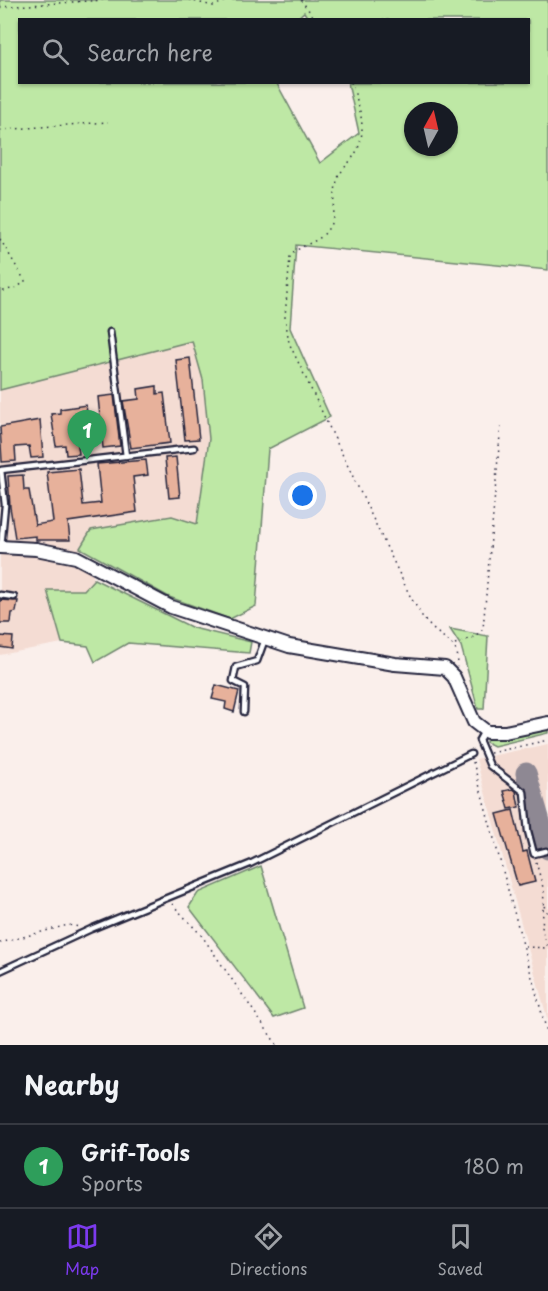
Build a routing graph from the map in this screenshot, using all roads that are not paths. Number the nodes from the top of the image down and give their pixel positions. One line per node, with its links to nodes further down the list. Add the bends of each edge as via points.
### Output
1 (110, 332): 3 (lane)
2 (194, 448): 3 (lane)
3 (126, 456): 4 (lane, via 1,470 5,505)
4 (0, 547): 7 (main road, via 76,557 171,607)
5 (0, 595): 6 (lane)
6 (14, 597)
7 (265, 639): 8 (lane, via 257,662 236,668 232,681 245,687); 10 (main road, via 386,663 437,666 454,677 474,722)
8 (244, 712)
9 (548, 723): 10 (main road, via 497,733)
10 (484, 730): 12 (lane, via 479,740 490,766 524,792 534,854)
11 (471, 754): 13 (lane, via 250,864)
12 (546, 851)
13 (0, 971)

